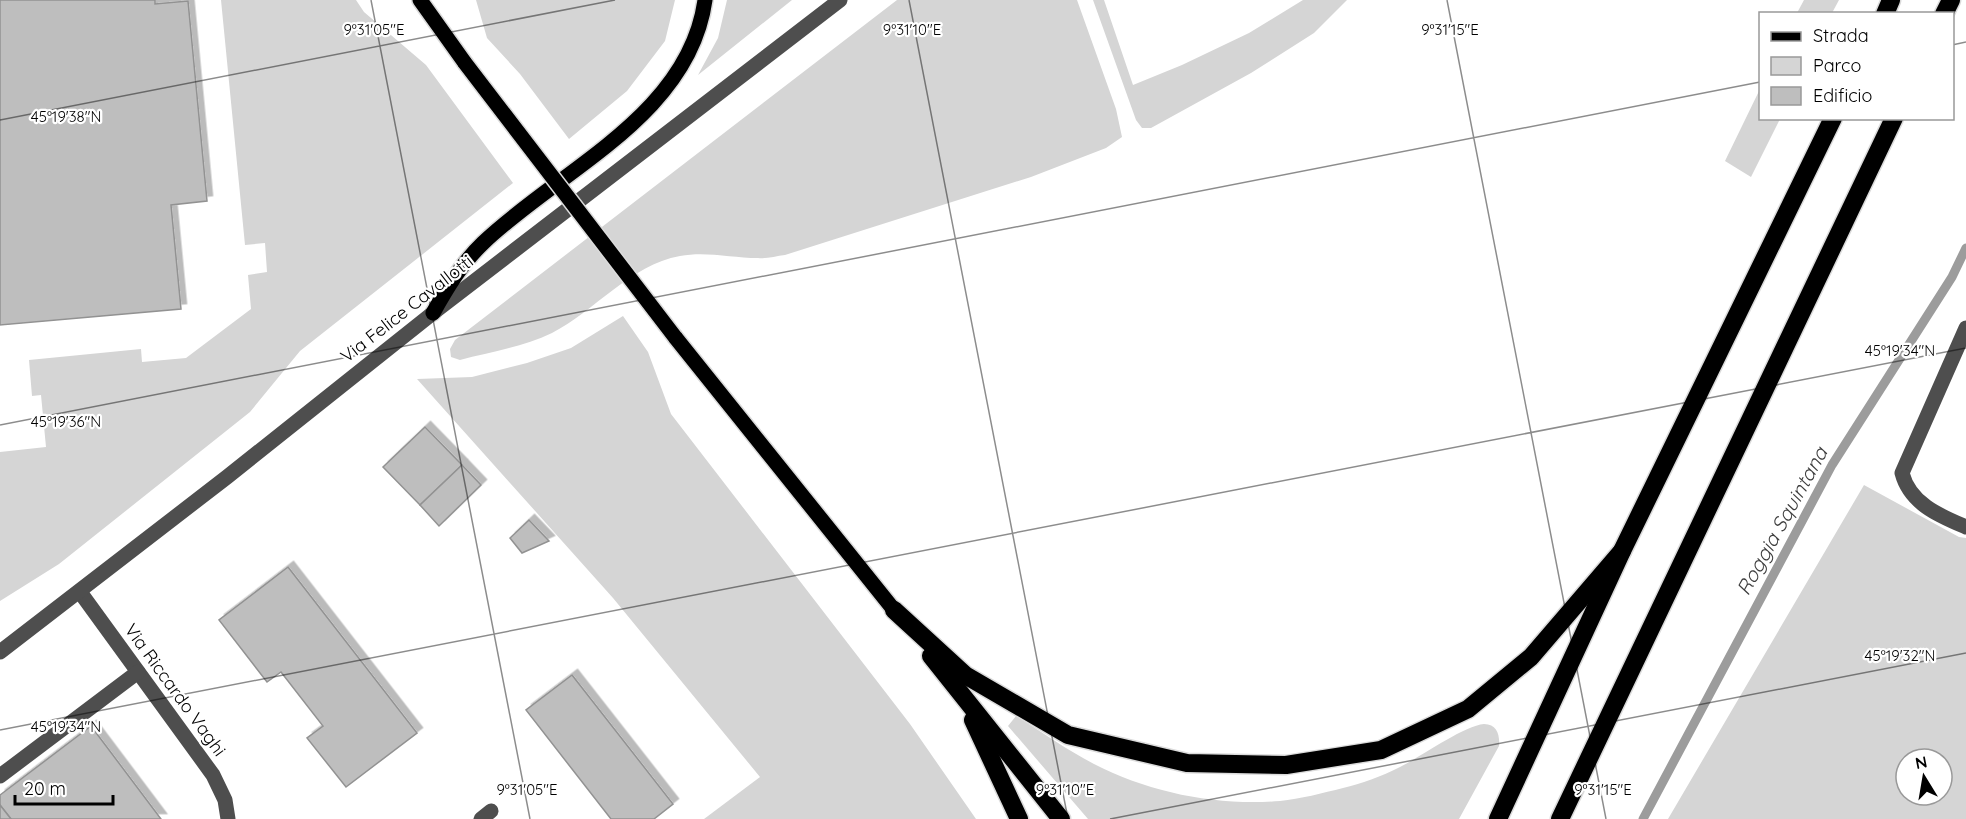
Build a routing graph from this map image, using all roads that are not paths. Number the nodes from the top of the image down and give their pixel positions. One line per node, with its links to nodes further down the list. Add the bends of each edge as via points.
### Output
1 (420, 0): 11 (main road, bridge, via 675,337)
2 (705, 0): 6 (main road, via 692,47 653,104 482,243)
3 (840, 0): 6 (street, Via Felice Cavallotti)
4 (1832, 120): 9 (highway)
5 (1893, 120): 22 (highway)
6 (433, 313): 10 (street, Via Felice Cavallotti)
7 (1966, 328): 8 (street, via 1902,473 1916,500 1936,515)
8 (1966, 527)
9 (1622, 551): 11 (highway, via 1531,657 1468,709 1381,750 1286,765 1187,763 1068,735 965,675); 21 (highway)
10 (80, 592): 12 (street, Via Felice Cavallotti); 15 (street, Via Riccardo Vaghi)
11 (894, 610): 16 (highway)
12 (18, 638): 13 (street); 14 (street, Via Felice Cavallotti)
13 (0, 641)
14 (0, 652)
15 (138, 672): 17 (street); 18 (street, Via Riccardo Vaghi, via 220,786)
16 (959, 692): 19 (highway); 20 (highway)
17 (0, 776)
18 (233, 818)
19 (1019, 819)
20 (1061, 819)
21 (1498, 819)
22 (1560, 819)

